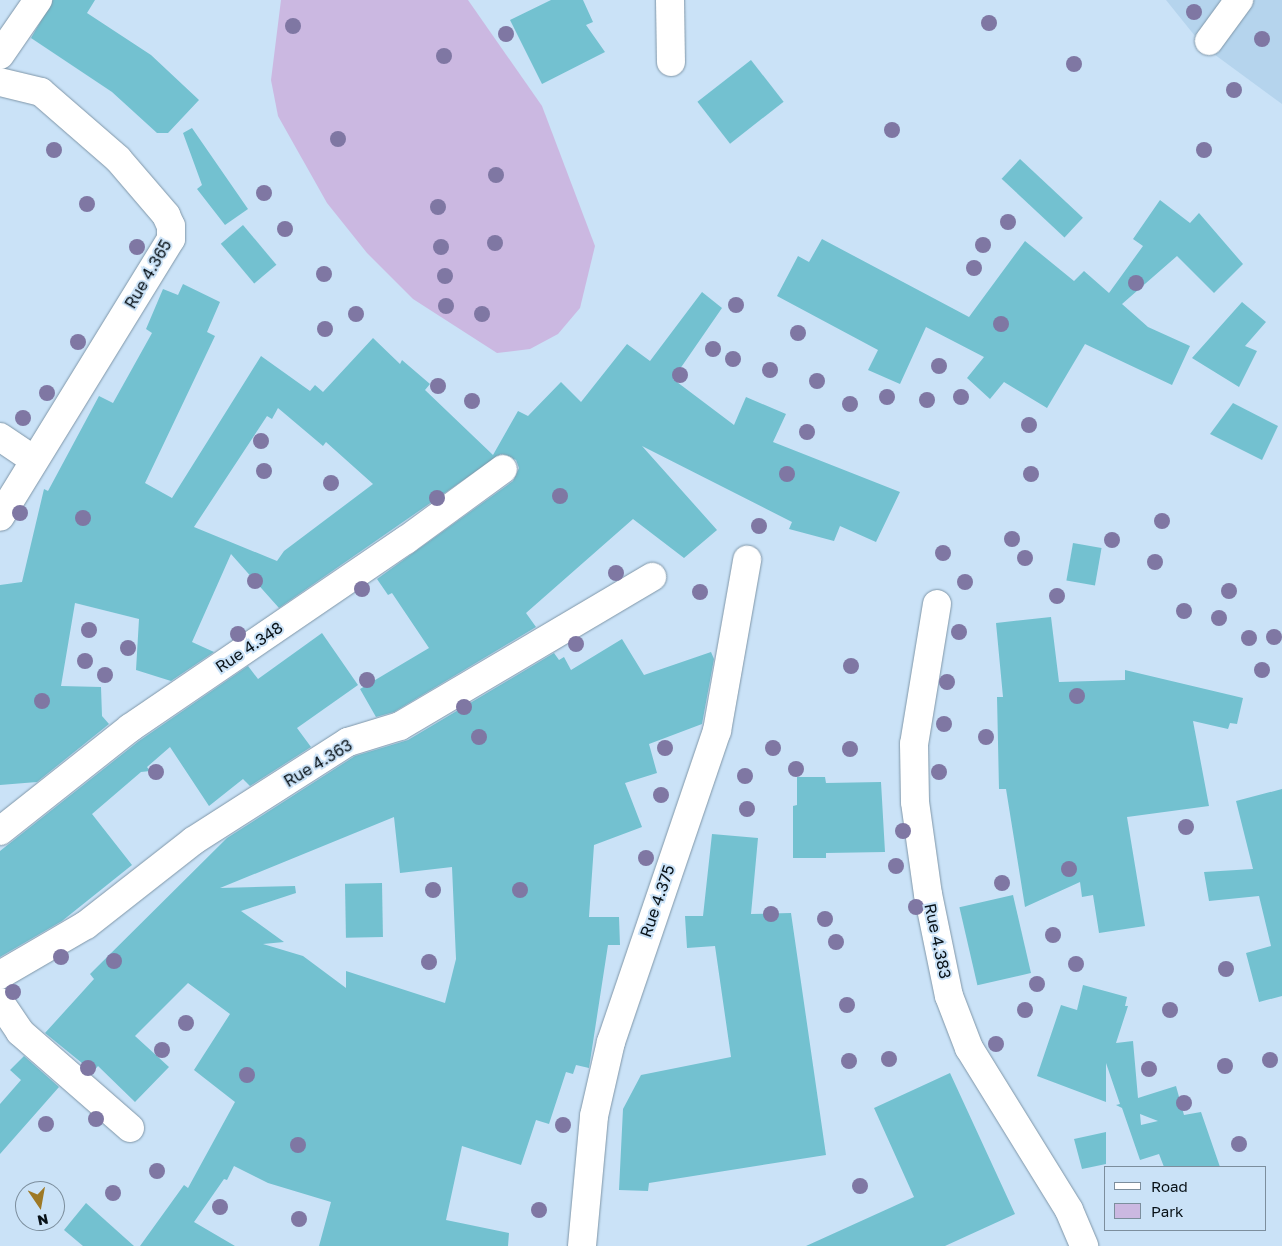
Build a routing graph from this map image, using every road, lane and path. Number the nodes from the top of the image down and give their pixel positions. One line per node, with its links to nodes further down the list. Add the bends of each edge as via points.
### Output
1 (38, 0): 5 (street)
2 (670, 0): 6 (street)
3 (1239, 0): 4 (street)
4 (1209, 41)
5 (0, 55)
6 (671, 62)
7 (0, 82): 9 (street, Rue 4.365, via 41,92 118,159 166,215 171,226 171,239)
8 (0, 437): 9 (street)
9 (33, 459): 11 (street, Rue 4.365)
10 (503, 469): 15 (street, Rue 4.348, via 406,540 130,728)
11 (0, 517)
12 (747, 560): 19 (street, Rue 4.375, via 716,731 609,1052 594,1116)
13 (652, 577): 16 (street, Rue 4.363, via 400,726 348,742 193,841 86,925)
14 (936, 604): 20 (street, Rue 4.383, via 914,744 915,802 928,894 950,996 969,1048 1069,1210)
15 (0, 831)
16 (0, 975)
17 (0, 1002): 18 (street, via 20,1032)
18 (130, 1128)
19 (582, 1246)
20 (1084, 1246)

